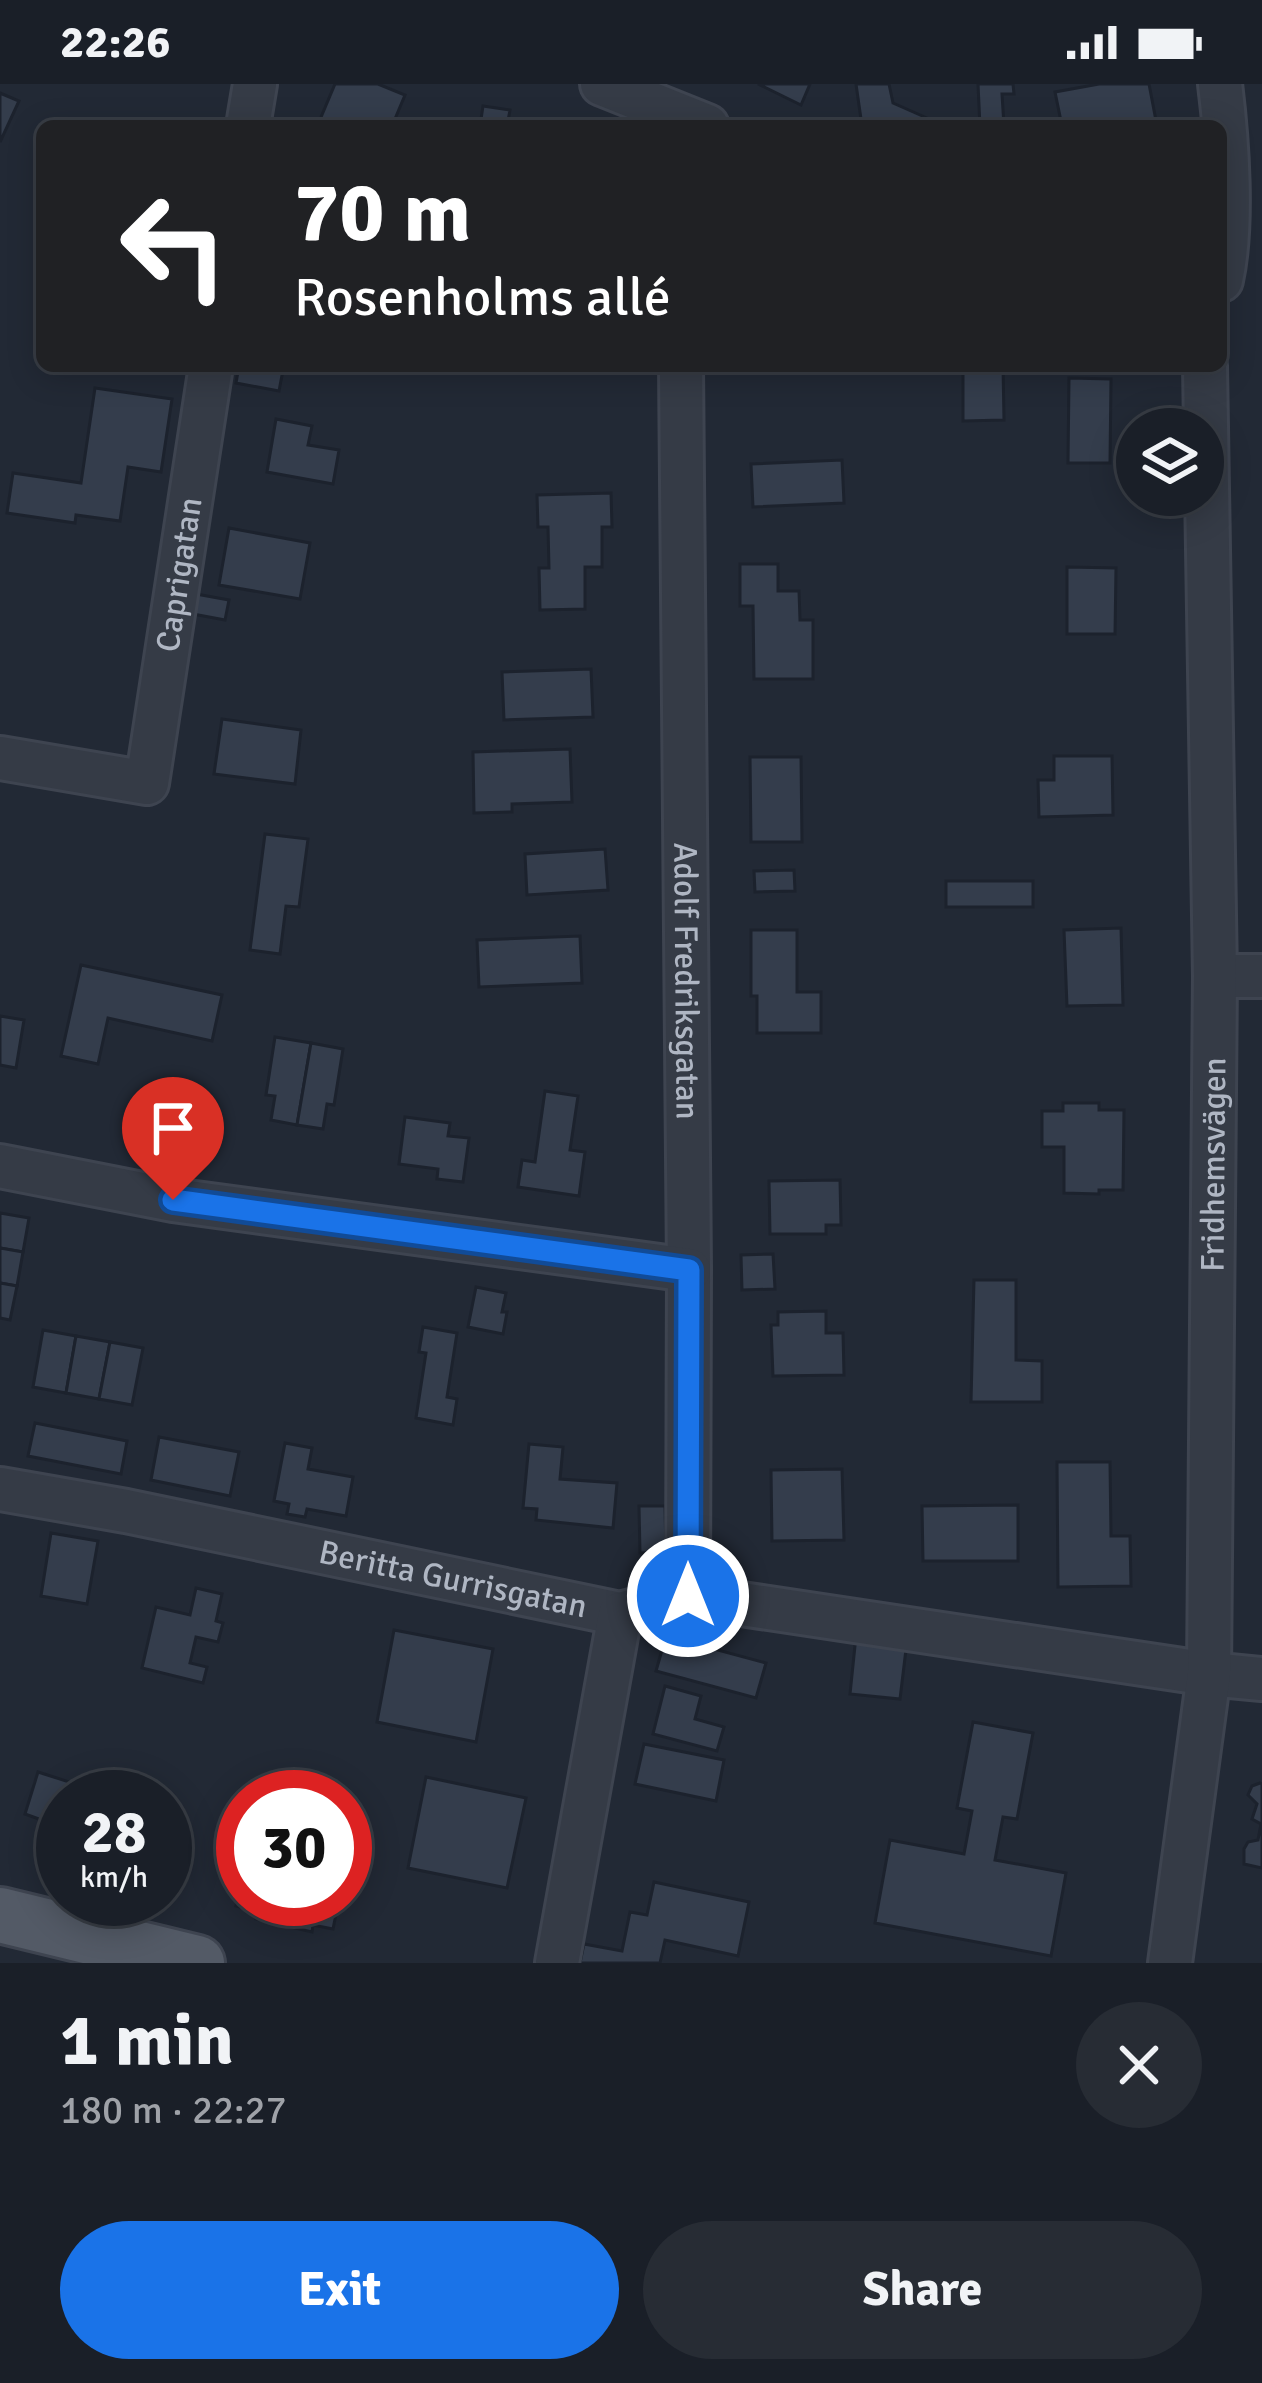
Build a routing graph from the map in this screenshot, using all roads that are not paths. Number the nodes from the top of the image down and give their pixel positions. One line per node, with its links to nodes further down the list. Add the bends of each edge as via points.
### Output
1 (255, 84): 5 (street)
2 (602, 84): 4 (street)
3 (1220, 84): 6 (street)
4 (686, 113)
5 (249, 120)
6 (1225, 120)
7 (210, 372): 10 (street, Caprigatan, via 147,783)
8 (681, 372): 14 (street, Adolf Fredriksgatan)
9 (1205, 372): 11 (street, Fridhemsvägen)
10 (0, 758)
11 (1215, 976): 12 (street); 18 (street, Fridhemsvägen)
12 (1262, 976)
13 (0, 1166): 14 (street, via 173,1200)
14 (689, 1270): 16 (street, Adolf Fredriksgatan)
15 (0, 1489): 17 (street, Beritta Gurrisgatan)
16 (688, 1596): 17 (street, Beritta Gurrisgatan); 18 (street, Beritta Gurrisgatan)
17 (620, 1613): 22 (street)
18 (1209, 1674): 19 (street, Beritta Gurrisgatan); 23 (street, Fridhemsvägen)
19 (1262, 1679)
20 (0, 1915): 21 (main road)
21 (197, 1963)
22 (557, 1963)
23 (1170, 1963)

